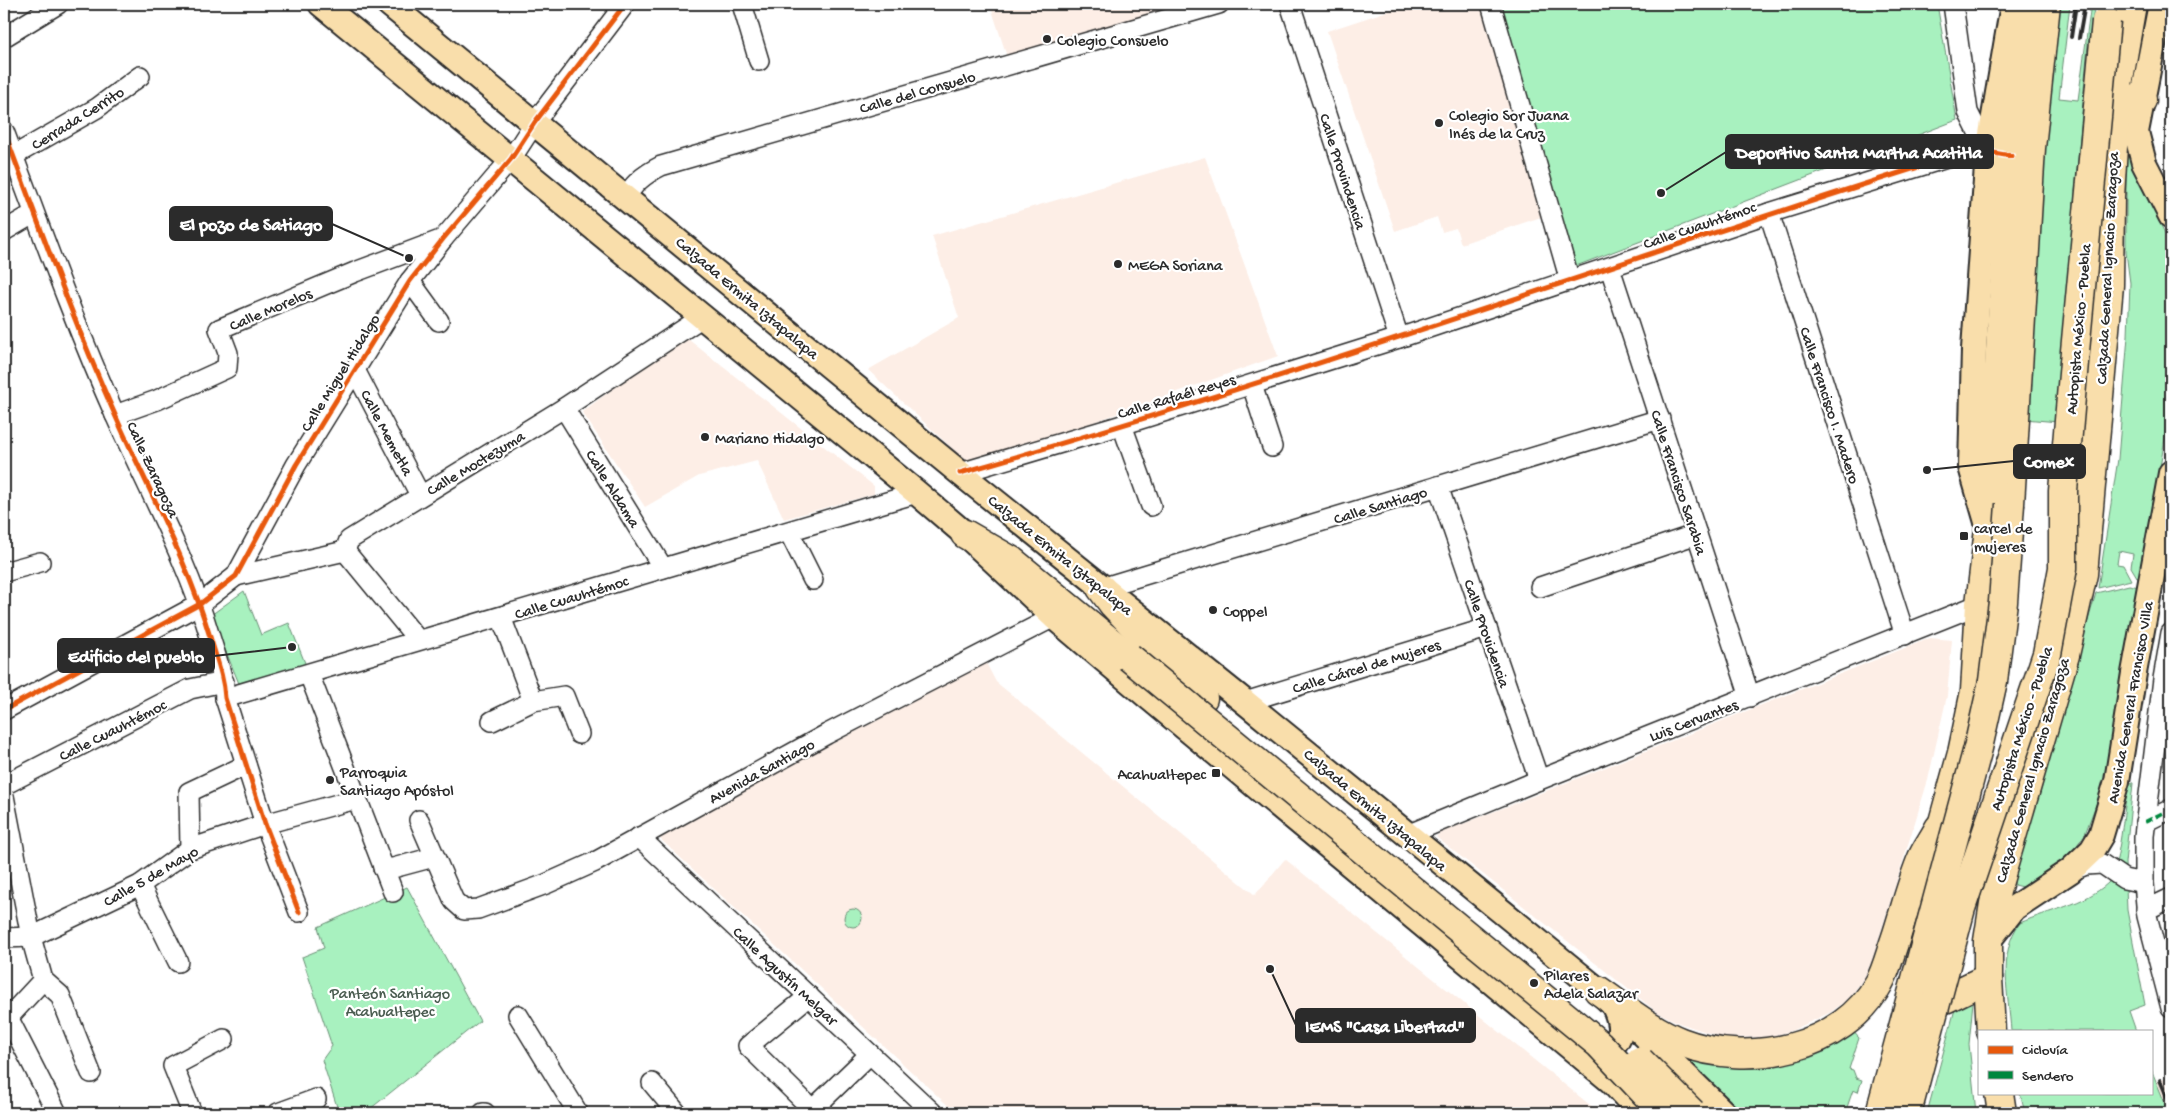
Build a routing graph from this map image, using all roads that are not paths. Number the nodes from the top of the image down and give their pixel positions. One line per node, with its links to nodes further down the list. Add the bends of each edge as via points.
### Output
1 (58, 4): 16 (street)
2 (321, 4): 24 (main road)
3 (390, 4): 20 (main road, Calzada Ermita Iztapalapa)
4 (624, 4): 20 (street, Calle Miguel Hidalgo)
5 (742, 4): 17 (street)
6 (1219, 4): 25 (street, Calle del Consuelo, via 661,166 642,177)
7 (1290, 4): 36 (street, Calle Provindencia)
8 (1491, 4): 33 (street)
9 (1953, 4): 22 (street, via 1968,112)
10 (2013, 4): 22 (main road)
11 (2027, 4): 22 (highway)
12 (2046, 4): 135 (highway, Autopista México - Puebla, bridge, via 2031,148 2002,602 1992,681 1975,757)
13 (2132, 4): 19 (highway, Calzada General Ignacio Zaragoza)
14 (2162, 4): 19 (main road)
15 (2108, 12): 138 (highway, Autopista México - Puebla, bridge, via 2073,371 2061,578 2047,654 1961,908)
16 (4, 37)
17 (759, 61)
18 (140, 76): 23 (street, Cerrada Cerrito, via 97,108)
19 (2129, 98): 28 (main road, via 2144,163); 83 (highway, Calzada General Ignacio Zaragoza, via 2110,197 2109,285 2083,574 2066,655)
20 (535, 122): 24 (street, Calle Miguel Hidalgo); 25 (main road, Calzada Ermita Iztapalapa)
21 (4, 131): 23 (street, Calle Zaragoza)
22 (1999, 154): 26 (street, Calle Cuauhtémoc, via 1963,152); 62 (highway, via 1988,529)
23 (13, 156): 27 (street, Calle Zaragoza)
24 (511, 159): 30 (street, Calle Miguel Hidalgo); 34 (main road)
25 (627, 197): 44 (main road, Calzada Ermita Iztapalapa)
26 (1769, 213): 31 (street, Calle Cuauhtémoc); 67 (street, Calle Francisco I. Madero)
27 (33, 214): 29 (street); 40 (street, Calle Zaragoza)
28 (2171, 216)
29 (4, 231)
30 (443, 239): 32 (street, Calle Miguel Hidalgo); 40 (street, Calle Morelos, via 219,329 228,353 227,368)
31 (1610, 268): 33 (street, Calle Cuauhtémoc); 41 (street, Calle Francisco Sarabia)
32 (410, 281): 35 (street); 37 (street, Calle Miguel Hidalgo)
33 (1570, 281): 36 (street, Calle Cuauhtémoc)
34 (704, 316): 39 (street, Calle Moctezuma); 47 (main road)
35 (439, 321)
36 (1399, 338): 38 (street, Calle Rafaél Reyes)
37 (355, 370): 48 (street, Calle Memetla); 57 (street, Calle Miguel Hidalgo, via 296,464)
38 (1252, 385): 42 (street, Calle Rafaél Reyes); 43 (street)
39 (564, 408): 48 (street, Calle Moctezuma); 55 (street, Calle Aldama)
40 (116, 415): 61 (street, Calle Zaragoza)
41 (1660, 419): 46 (street, Calle Santiago); 52 (street, Calle Francisco Sarabia)
42 (1122, 425): 44 (street, Calle Rafaél Reyes); 49 (street)
43 (1272, 447)
44 (960, 473): 60 (main road, Calzada Ermita Iztapalapa)
45 (2171, 473): 94 (main road, Avenida General Francisco Villa, via 2110,811 2092,850)
46 (1438, 486): 60 (street, Calle Santiago); 65 (street, Calle Providencia)
47 (917, 493): 50 (street, Calle Cuauhtémoc); 51 (main road)
48 (420, 495): 53 (street, Calle Moctezuma, via 349,540)
49 (1151, 506)
50 (789, 532): 55 (street, Calle Cuauhtémoc); 58 (street)
51 (965, 534): 64 (main road); 132 (highway, bridge, via 1012,561 1599,1044)
52 (1697, 534): 59 (street); 72 (street, Calle Francisco Sarabia)
53 (345, 551): 57 (street); 68 (street)
54 (40, 562): 56 (street)
55 (664, 568): 63 (street, Calle Cuauhtémoc)
56 (4, 572)
57 (236, 576): 61 (street, Calle Miguel Hidalgo)
58 (813, 580)
59 (1540, 587)
60 (1101, 588): 74 (main road, Calzada Ermita Iztapalapa); 133 (highway, bridge, via 1203,698 1604,1028)
61 (200, 604): 71 (street, Calle Zaragoza); 75 (street)
62 (1980, 604): 67 (street, Luis Cervantes); 86 (highway, via 1975,691)
63 (501, 617): 68 (street, Calle Cuauhtémoc); 73 (street)
64 (1054, 617): 90 (street, Avenida Santiago); 116 (main road)
65 (1487, 628): 74 (street, Calle Cárcel de Mujeres); 79 (street, Calle Providencia)
66 (2171, 633): 70 (street)
67 (1905, 635): 72 (street, Luis Cervantes)
68 (418, 640): 69 (street, Calle Cuauhtémoc)
69 (309, 674): 71 (street, Calle Cuauhtémoc); 82 (street)
70 (2167, 677): 87 (street)
71 (225, 690): 78 (street, Calle Zaragoza); 80 (street, Calle Cuauhtémoc, via 190,689)
72 (1750, 697): 79 (street, Luis Cervantes)
73 (532, 701): 76 (street); 77 (street, via 564,696)
74 (1245, 702): 89 (main road, Calzada Ermita Iztapalapa)
75 (4, 710)
76 (492, 721)
77 (580, 734)
78 (246, 764): 88 (street, Calle Zaragoza); 91 (street, via 190,792)
79 (1538, 780): 89 (street, Luis Cervantes)
80 (4, 785)
81 (4, 796): 102 (street)
82 (356, 799): 88 (street, Calle 5 de Mayo); 93 (street)
83 (2022, 804): 104 (highway, Calzada General Ignacio Zaragoza, via 1996,891); 110 (highway, via 1994,842 1965,922)
84 (2171, 809): 87 (street)
85 (420, 820): 92 (street)
86 (1943, 822): 95 (highway); 109 (highway, via 1923,857 1880,982 1856,1014 1829,1032 1778,1050 1736,1055 1710,1052 1680,1042)
87 (2145, 822): 96 (street)
88 (265, 824): 91 (street, Calle 5 de Mayo); 101 (street, Calle Zaragoza)
89 (1407, 835): 109 (main road, Calzada Ermita Iztapalapa)
90 (639, 837): 92 (street, Avenida Santiago, via 546,884 478,909 464,910 454,901); 108 (street, Calle Agustín Melgar)
91 (190, 849): 97 (street, Calle 5 de Mayo)
92 (434, 857): 93 (street)
93 (383, 868): 98 (street)
94 (2070, 871): 96 (street, via 2102,864 2124,879); 104 (main road, Avenida General Francisco Villa, via 2014,908)
95 (1939, 882): 136 (highway); 137 (highway, via 1919,1004)
96 (2144, 883): 100 (street)
97 (140, 884): 102 (street, Calle 5 de Mayo); 105 (street)
98 (393, 892)
99 (2171, 898): 100 (street)
100 (2146, 910): 111 (street)
101 (299, 912)
102 (31, 937): 103 (street, Calle 5 de Mayo); 107 (street)
103 (4, 938)
104 (1988, 940): 106 (highway, Calzada General Ignacio Zaragoza)
105 (178, 962)
106 (1988, 978): 110 (highway); 114 (highway, Calzada General Ignacio Zaragoza)
107 (43, 980): 113 (street); 118 (street, via 60,996)
108 (808, 996): 117 (street, Calle Agustín Melgar); 123 (street, via 748,1046)
109 (1606, 998): 116 (main road, via 1621,1026 1620,1035 1612,1046 1599,1050); 134 (main road, Calzada Ermita Iztapalapa)
110 (1945, 999): 138 (highway)
111 (2171, 1008)
112 (518, 1015): 127 (street)
113 (6, 1021): 124 (street)
114 (1991, 1030)
115 (224, 1039): 125 (street, via 173,1066)
116 (1563, 1043): 119 (main road)
117 (870, 1054): 123 (street); 129 (street, Calle Agustín Melgar)
118 (91, 1073)
119 (1611, 1081): 130 (main road); 131 (main road)
120 (652, 1083): 128 (street)
121 (1999, 1094): 139 (highway)
122 (316, 1099): 126 (street)
123 (814, 1112)
124 (57, 1113)
125 (192, 1113)
126 (278, 1113)
127 (578, 1113)
128 (677, 1113)
129 (934, 1113)
130 (1641, 1113)
131 (1660, 1113)
132 (1664, 1113)
133 (1692, 1113)
134 (1724, 1113)
135 (1880, 1113)
136 (1886, 1113)
137 (1894, 1113)
138 (1907, 1113)
139 (2002, 1113)

